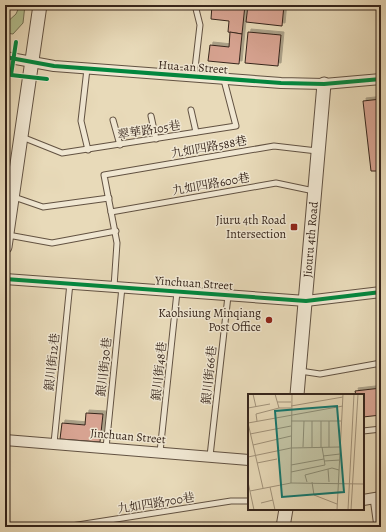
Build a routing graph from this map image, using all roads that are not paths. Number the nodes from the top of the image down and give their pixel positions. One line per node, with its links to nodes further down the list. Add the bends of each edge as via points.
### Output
1 (40, 5): 4 (street)
2 (195, 5): 6 (lane, via 200,25)
3 (5, 57): 4 (street, Hua-an Street)
4 (32, 62): 5 (street, Hua-an Street); 14 (street)
5 (87, 69): 6 (street, Hua-an Street); 17 (lane, via 81,121)
6 (194, 78): 8 (street, Hua-an Street)
7 (381, 79): 9 (street, Hua-an Street)
8 (224, 80): 9 (street, Hua-an Street); 13 (lane, 翠華路105巷, via 236,126)
9 (324, 84): 18 (street, Jiouru 4th Road)
10 (191, 110): 13 (lane)
11 (151, 116): 15 (lane)
12 (112, 120): 16 (lane)
13 (196, 132): 15 (lane, 翠華路105巷)
14 (22, 137): 17 (lane, 翠華路105巷, via 62,153); 21 (street)
15 (156, 139): 16 (lane, 翠華路105巷)
16 (120, 145): 17 (lane, 翠華路105巷)
17 (88, 150)
18 (318, 151): 19 (lane, 九如四路588巷, via 274,146); 20 (street, Jiouru 4th Road)
19 (104, 175): 22 (lane, 銀川街30巷)
20 (315, 191): 23 (lane, 九如四路600巷, via 276,183); 32 (street, Jiouru 4th Road)
21 (13, 196): 22 (lane, via 43,207); 25 (street)
22 (109, 198): 23 (lane, 銀川街30巷)
23 (111, 212): 24 (lane, 銀川街30巷)
24 (116, 231): 25 (lane, via 52,244); 28 (lane, 銀川街30巷)
25 (6, 241)
26 (5, 279): 27 (street, Yinchuan Street)
27 (70, 284): 28 (street, Yinchuan Street); 39 (lane, 銀川街12巷)
28 (118, 287): 29 (street, Yinchuan Street); 40 (lane, 銀川街30巷)
29 (177, 292): 31 (street, Yinchuan Street); 41 (lane, 銀川街48巷)
30 (381, 292): 32 (street, Yinchuan Street)
31 (228, 296): 32 (street, Yinchuan Street); 42 (lane, 銀川街66巷)
32 (306, 301): 34 (street, Jiouru 4th Road)
33 (381, 363): 34 (lane, via 320,374)
34 (299, 371): 35 (street, Jiouru 4th Road)
35 (297, 394)
36 (381, 429): 37 (lane)
37 (364, 431)
38 (5, 440): 39 (street, Jinchuan Street)
39 (54, 443): 40 (street, Jinchuan Street)
40 (106, 448): 41 (street, Jinchuan Street)
41 (160, 452): 42 (street, Jinchuan Street)
42 (210, 456): 43 (street, Jinchuan Street)
43 (248, 460)
44 (372, 498): 49 (lane)
45 (248, 501): 47 (lane, 九如四路700巷)
46 (286, 510): 48 (street)
47 (65, 527)
48 (283, 527)
49 (377, 527)

